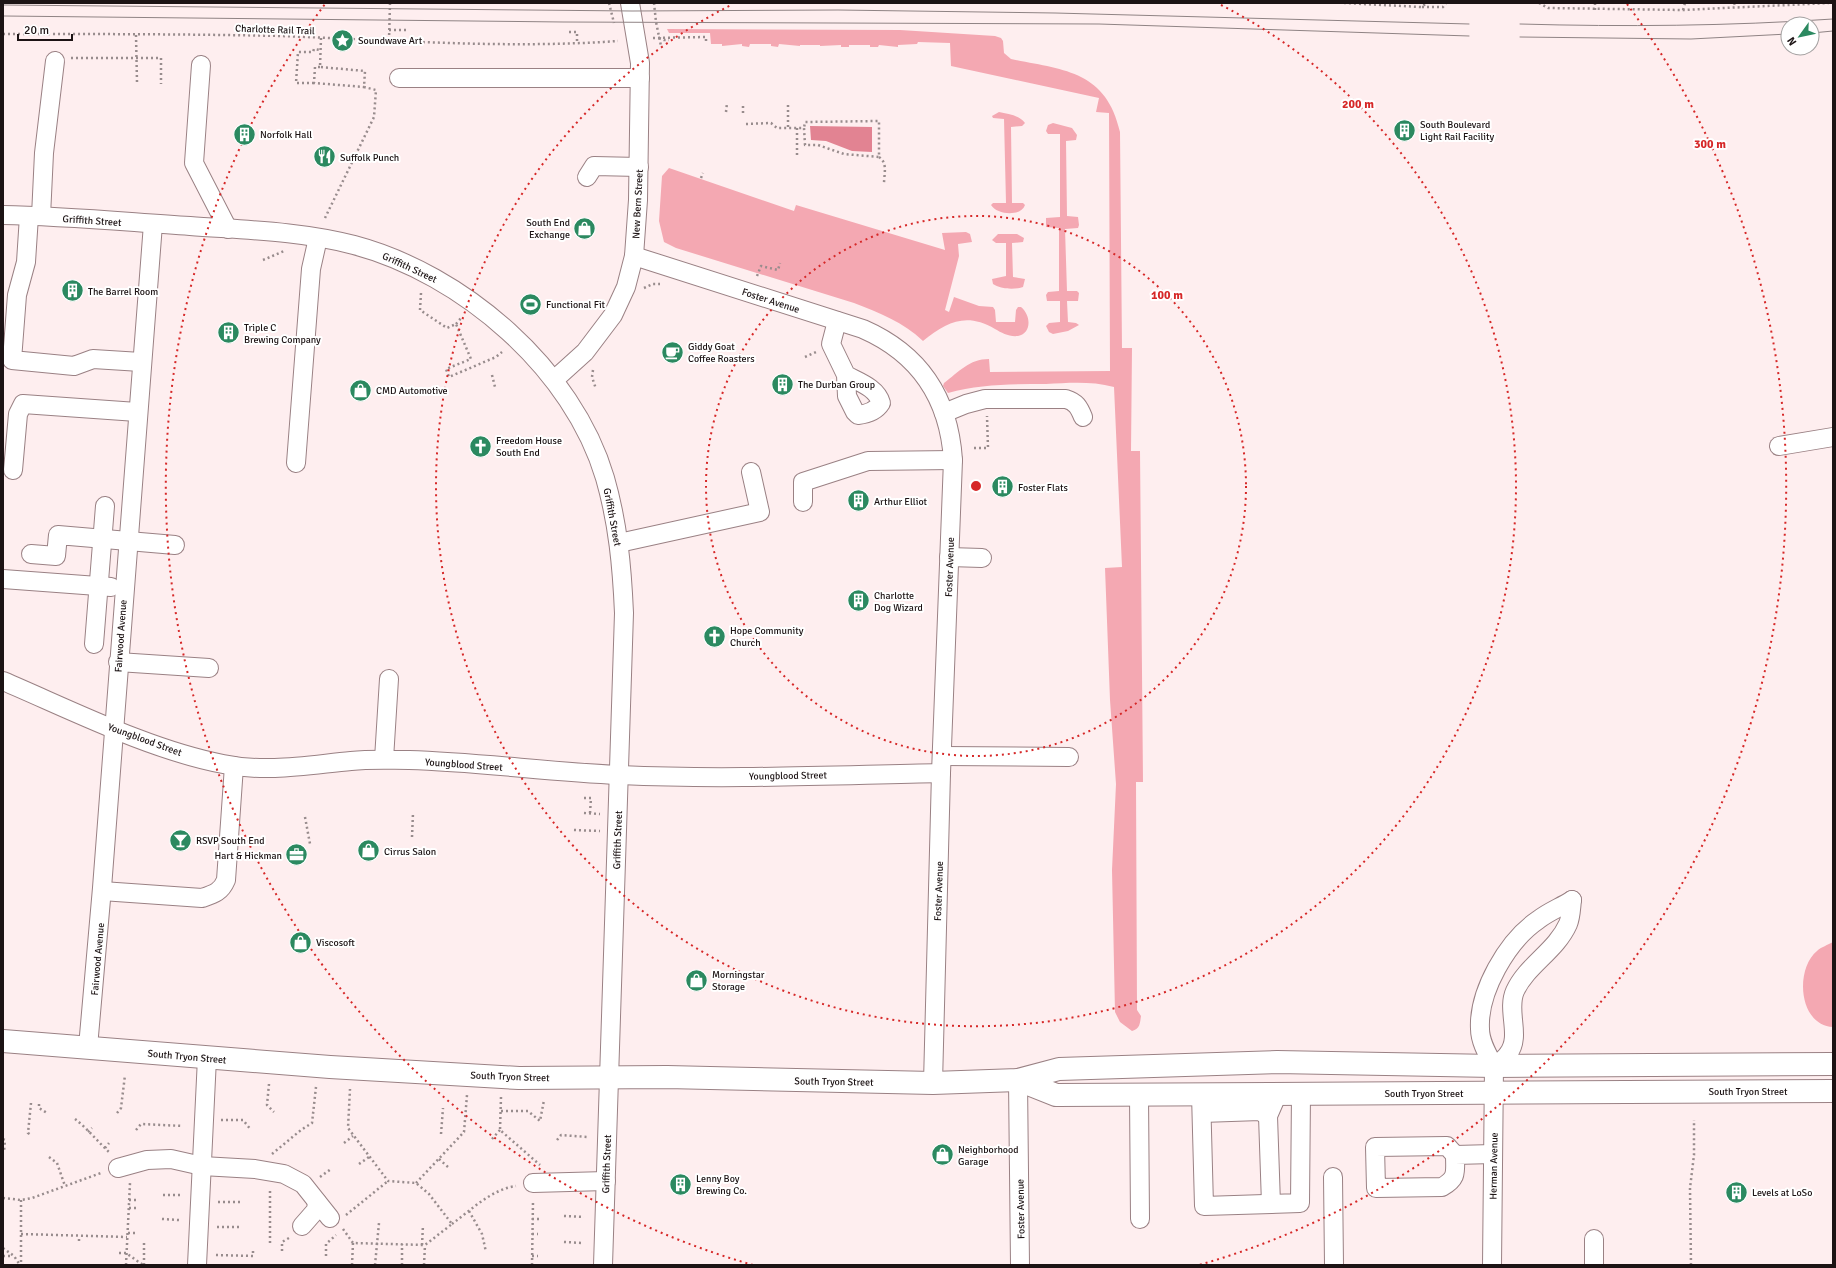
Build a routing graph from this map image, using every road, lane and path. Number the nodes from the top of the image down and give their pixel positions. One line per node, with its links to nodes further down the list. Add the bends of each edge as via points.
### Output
1 (390, 3): 17 (path)
2 (630, 3): 36 (street, New Bern Street, via 638,40)
3 (654, 3): 22 (path)
4 (1344, 3): 5 (path)
5 (1360, 3): 13 (path)
6 (1426, 3): 13 (path)
7 (1446, 3): 13 (path, via 1443,8)
8 (1539, 3): 15 (path, via 1548,8)
9 (1595, 3): 15 (path)
10 (1685, 3): 16 (path)
11 (1734, 3): 14 (path)
12 (1828, 3): 14 (path)
13 (1421, 7)
14 (1736, 8): 16 (path)
15 (1595, 10): 16 (path)
16 (1683, 10)
17 (389, 30): 18 (path); 24 (path)
18 (409, 30)
19 (569, 32): 27 (path, via 577,32)
20 (3, 34): 21 (path, Charlotte Rail Trail)
21 (136, 34): 23 (path, Charlotte Rail Trail); 31 (path)
22 (659, 37): 25 (path); 28 (path, via 706,37); 29 (path)
23 (321, 38): 24 (path, Charlotte Rail Trail); 30 (path)
24 (389, 40): 27 (path, Charlotte Rail Trail)
25 (669, 40)
26 (618, 41): 27 (path, Charlotte Rail Trail)
27 (577, 43)
28 (706, 44)
29 (661, 46)
30 (320, 50): 34 (path); 39 (path, via 298,52 296,83)
31 (137, 58): 32 (path, via 61,58); 37 (path); 38 (path, via 161,58)
32 (55, 61): 58 (street)
33 (201, 65): 61 (street, via 194,163)
34 (320, 67): 39 (path, via 315,67); 40 (path, via 365,71)
35 (399, 78): 36 (street)
36 (640, 78): 52 (street, New Bern Street)
37 (137, 82)
38 (160, 84)
39 (314, 84): 40 (path)
40 (364, 87): 59 (path, via 376,90 374,116)
41 (727, 103): 44 (path)
42 (788, 104): 47 (path)
43 (743, 105): 45 (path)
44 (726, 112)
45 (743, 113)
46 (746, 124): 47 (path, via 771,123 777,128)
47 (788, 128): 48 (path)
48 (797, 128): 49 (path); 50 (path)
49 (804, 128): 51 (path, via 804,145 818,145 844,154); 51 (path, via 805,122 879,121)
50 (797, 157)
51 (879, 157): 56 (path, via 885,164)
52 (639, 167): 54 (street, via 594,166); 63 (street, New Bern Street)
53 (703, 173): 55 (path)
54 (587, 177)
55 (701, 178)
56 (884, 184)
57 (3, 215): 58 (street, Griffith Street)
58 (35, 216): 60 (street, Griffith Street); 72 (street, via 17,295 12,360 74,366 93,358)
59 (325, 218)
60 (153, 224): 61 (street, Griffith Street); 72 (street, Fairwood Avenue)
61 (228, 229): 62 (street, Griffith Street)
62 (316, 247): 64 (path, via 288,250); 75 (street, Griffith Street, via 355,245 387,255 430,275 479,307 518,341); 85 (street, via 311,269)
63 (634, 256): 69 (street, Foster Avenue); 75 (street, New Bern Street, via 626,287 613,315 585,352)
64 (263, 260)
65 (780, 263): 66 (path, via 778,270 761,266)
66 (757, 279)
67 (416, 290): 70 (path, via 422,293 420,310 447,328)
68 (461, 318): 70 (path)
69 (838, 321): 74 (street, via 831,344); 79 (street, Foster Avenue, via 869,331 899,349 928,380)
70 (456, 324): 71 (path, via 471,359 446,369 449,376 496,357)
71 (502, 352)
72 (141, 362): 77 (street, Fairwood Avenue)
73 (492, 375): 76 (path)
74 (846, 376)
75 (554, 380): 92 (street, Griffith Street, via 582,422 604,476 614,511)
76 (495, 387)
77 (137, 412): 86 (street, via 23,404 18,414); 91 (street, Fairwood Avenue)
78 (987, 412): 83 (path, via 988,448)
79 (944, 413): 80 (street, via 986,399 1066,399 1079,407); 84 (street, Foster Avenue, via 951,436)
80 (1083, 417)
81 (1833, 437): 82 (street)
82 (1779, 446)
83 (974, 448)
84 (953, 460): 88 (street, via 868,462 803,482); 95 (street, Foster Avenue)
85 (296, 463)
86 (13, 470)
87 (751, 472): 92 (street, via 760,512)
88 (803, 502)
89 (105, 506): 90 (street)
90 (103, 539): 91 (street); 94 (street, via 58,535 56,556); 98 (street)
91 (128, 541): 93 (street); 99 (street, Fairwood Avenue)
92 (619, 543): 110 (street, Griffith Street, via 624,613)
93 (175, 545)
94 (31, 554)
95 (949, 557): 96 (street); 108 (street, Foster Avenue)
96 (982, 558)
97 (3, 579): 98 (street)
98 (99, 586): 99 (street); 100 (street)
99 (124, 588): 101 (street, Fairwood Avenue)
100 (94, 644)
101 (118, 662): 102 (street); 105 (street, Fairwood Avenue)
102 (209, 668)
103 (389, 679): 107 (street)
104 (3, 681): 105 (street, Youngblood Street)
105 (113, 728): 109 (street, Youngblood Street, via 207,761); 121 (street, Fairwood Avenue)
106 (1069, 757): 108 (street, Youngblood Street)
107 (384, 760): 109 (street, Youngblood Street, via 352,760 294,768 259,769); 110 (street, Youngblood Street)
108 (942, 764): 110 (street, Youngblood Street, via 703,777); 130 (street, Foster Avenue)
109 (234, 766): 121 (street, via 226,880 222,889 202,898)
110 (619, 775): 128 (street, Griffith Street)
111 (584, 798): 114 (path, via 590,798)
112 (413, 813): 119 (path)
113 (584, 813): 114 (path)
114 (590, 813): 115 (path)
115 (602, 814)
116 (305, 817): 120 (path)
117 (574, 830): 118 (path)
118 (602, 831)
119 (412, 837)
120 (310, 844)
121 (102, 891): 123 (street, Fairwood Avenue)
122 (3, 1041): 123 (main road, South Tryon Street)
123 (88, 1047): 124 (main road, South Tryon Street)
124 (207, 1058): 128 (main road, South Tryon Street, via 519,1078); 178 (street)
125 (1833, 1064): 126 (main road, South Tryon Street)
126 (1494, 1066): 126 (street, via 1508,1054 1514,1038 1514,993 1523,977 1559,940 1569,923 1572,900 1538,920 1520,938 1498,966 1489,985 1481,1010 1480,1030 1484,1047); 129 (main road, South Tryon Street, via 1269,1063 1058,1069); 135 (street, Herman Avenue)
127 (125, 1075): 149 (path, via 121,1108)
128 (609, 1078): 130 (main road, South Tryon Street); 183 (street, Griffith Street)
129 (1018, 1080): 130 (main road, South Tryon Street); 139 (main road, South Tryon Street, via 1056,1095); 252 (street, Foster Avenue)
130 (933, 1083)
131 (269, 1084): 147 (path, via 267,1105)
132 (316, 1087): 180 (path, via 312,1123 268,1158)
133 (350, 1089): 162 (path, via 348,1128)
134 (1833, 1091): 135 (main road, South Tryon Street)
135 (1494, 1092): 137 (main road, South Tryon Street); 171 (street, Herman Avenue)
136 (1278, 1093): 137 (main road, South Tryon Street); 143 (main road, South Tryon Street); 150 (street)
137 (1301, 1093): 196 (street, via 1300,1203)
138 (467, 1095): 175 (path, via 464,1132)
139 (1139, 1095): 143 (main road, South Tryon Street); 205 (street)
140 (501, 1097): 146 (path)
141 (544, 1100): 146 (path, via 540,1120 528,1111)
142 (31, 1103): 161 (path, via 28,1133)
143 (1202, 1103): 150 (street, via 1260,1111); 196 (street, via 1204,1206)
144 (39, 1104): 148 (path, via 39,1108)
145 (443, 1108): 160 (path)
146 (501, 1111): 158 (path)
147 (274, 1112)
148 (47, 1113)
149 (117, 1113)
150 (1268, 1116): 196 (street)
151 (75, 1119): 159 (path)
152 (221, 1120): 157 (path, via 243,1120)
153 (1694, 1120): 256 (path, via 1694,1155 1690,1188)
154 (183, 1126): 156 (path, via 141,1124)
155 (92, 1128): 159 (path)
156 (136, 1130)
157 (251, 1130)
158 (500, 1130): 164 (path); 185 (path, via 544,1168)
159 (88, 1132): 169 (path)
160 (441, 1134)
161 (31, 1135)
162 (353, 1136): 168 (path); 174 (path)
163 (588, 1137): 166 (path, via 561,1135)
164 (492, 1138)
165 (3, 1139): 170 (path)
166 (557, 1140)
167 (109, 1143): 169 (path)
168 (344, 1143)
169 (105, 1148): 177 (path)
170 (4, 1152)
171 (1493, 1154): 172 (street); 254 (street, Herman Avenue)
172 (1455, 1155): 172 (street, via 1447,1146 1375,1147 1376,1188 1442,1187 1455,1175)
173 (49, 1157): 186 (path, via 57,1163)
174 (369, 1157): 176 (path); 182 (path)
175 (439, 1159): 179 (path); 184 (path)
176 (359, 1164)
177 (125, 1166): 178 (street, via 147,1160 171,1159); 186 (path, via 113,1165 100,1174); 191 (path)
178 (202, 1166): 180 (street); 245 (street)
179 (448, 1167)
180 (268, 1171): 195 (street, via 284,1174 303,1184); 227 (path)
181 (1333, 1177): 253 (street)
182 (388, 1181): 184 (path); 207 (path)
183 (606, 1181): 185 (street); 251 (street, Griffith Street)
184 (416, 1183): 209 (path, via 429,1194)
185 (539, 1183): 199 (path, via 507,1187); 203 (path)
186 (64, 1186): 190 (path)
187 (163, 1195): 188 (path)
188 (180, 1195)
189 (3, 1198): 190 (path)
190 (21, 1200): 216 (path)
191 (129, 1200): 192 (path); 197 (path)
192 (137, 1200)
193 (218, 1202): 194 (path)
194 (240, 1202)
195 (317, 1202): 207 (street); 211 (street, via 316,1210)
196 (1271, 1204)
197 (129, 1208): 198 (path); 214 (path)
198 (136, 1208)
199 (469, 1211): 209 (path); 233 (path, via 482,1234)
200 (564, 1216): 201 (path)
201 (584, 1217)
202 (162, 1219): 206 (path)
203 (532, 1219): 204 (path); 217 (path)
204 (539, 1219)
205 (1140, 1219)
206 (179, 1220)
207 (337, 1223): 225 (path); 239 (path, via 326,1244)
208 (379, 1223): 228 (path)
209 (452, 1224): 230 (path)
210 (423, 1225): 230 (path)
211 (302, 1226)
212 (217, 1227): 213 (path)
213 (242, 1227)
214 (128, 1233): 215 (path); 220 (path)
215 (135, 1233)
216 (21, 1234): 219 (path); 242 (path)
217 (532, 1234): 218 (path); 240 (path)
218 (538, 1234)
219 (79, 1236): 220 (path); 222 (path)
220 (127, 1237): 235 (path)
221 (1594, 1239): 255 (street)
222 (79, 1241)
223 (144, 1241): 244 (path)
224 (564, 1242): 226 (path)
225 (353, 1243): 228 (path); 246 (path)
226 (583, 1243)
227 (270, 1244)
228 (376, 1244): 229 (path); 247 (path)
229 (402, 1244): 230 (path); 248 (path)
230 (424, 1245): 249 (path)
231 (3, 1248): 238 (path)
232 (253, 1250): 236 (path, via 253,1256)
233 (486, 1252)
234 (119, 1253): 235 (path)
235 (126, 1253): 243 (path); 244 (path)
236 (216, 1255)
237 (3, 1256): 238 (path)
238 (14, 1256): 242 (path)
239 (326, 1256)
240 (532, 1256): 241 (path); 250 (path)
241 (538, 1256)
242 (21, 1265)
243 (126, 1265)
244 (144, 1265)
245 (197, 1265)
246 (352, 1265)
247 (375, 1265)
248 (402, 1265)
249 (424, 1265)
250 (532, 1265)
251 (603, 1265)
252 (1020, 1265)
253 (1334, 1265)
254 (1492, 1265)
255 (1594, 1265)
256 (1691, 1265)

